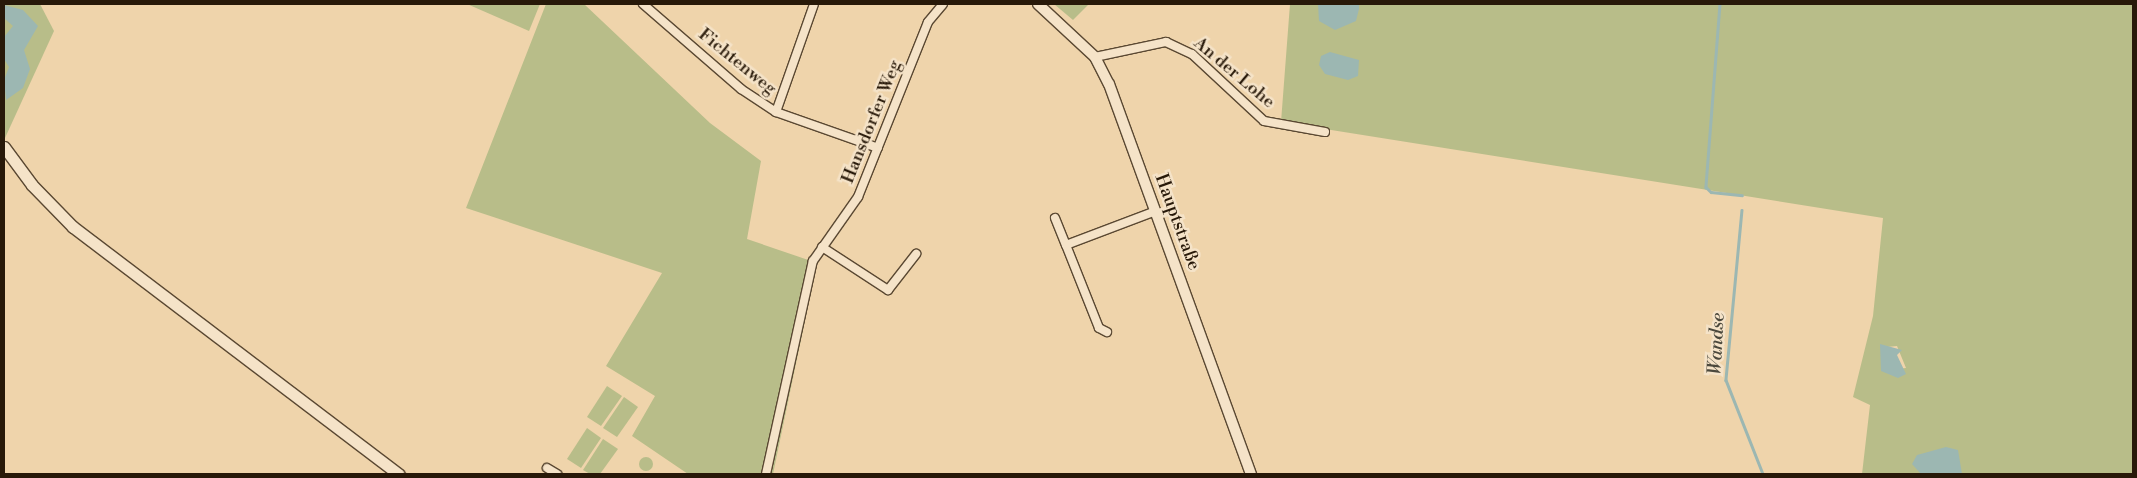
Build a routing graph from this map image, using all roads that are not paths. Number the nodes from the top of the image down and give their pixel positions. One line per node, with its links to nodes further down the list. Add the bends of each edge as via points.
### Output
1 (643, 4): 6 (street, Fichtenweg, via 741,89)
2 (814, 4): 6 (street)
3 (943, 4): 9 (street, Hansdorfer Weg, via 928,22)
4 (1038, 4): 5 (street, Hauptstraße)
5 (1095, 57): 7 (street, An der Lohe, via 1166,42 1192,54 1264,121); 10 (street, Hauptstraße)
6 (776, 112): 9 (street, Fichtenweg)
7 (1325, 132)
8 (4, 147): 17 (main road, via 32,185 73,227)
9 (878, 148): 13 (street, Hansdorfer Weg, via 858,198)
10 (1156, 211): 12 (street); 20 (street, Hauptstraße)
11 (1055, 218): 12 (street)
12 (1066, 245): 15 (street, via 1099,328)
13 (822, 247): 14 (street, via 888,290); 19 (street, Hansdorfer Weg, via 813,261 799,316)
14 (916, 254)
15 (1107, 332)
16 (547, 468): 18 (street)
17 (399, 474)
18 (557, 474)
19 (766, 474)
20 (1251, 474)

